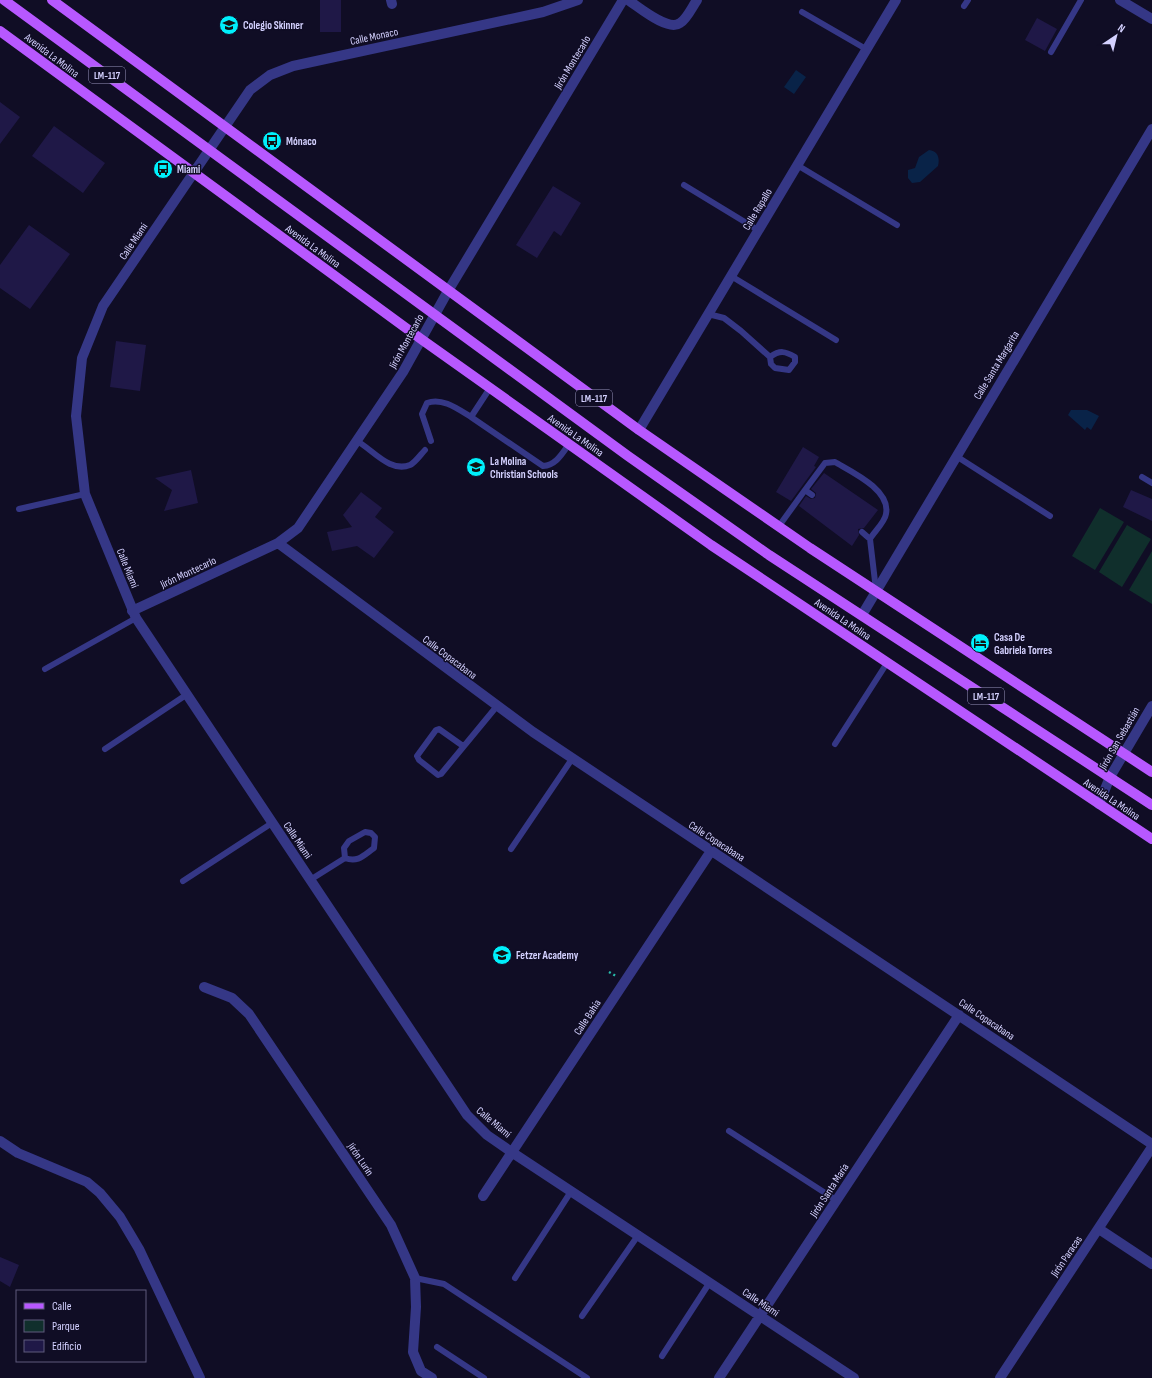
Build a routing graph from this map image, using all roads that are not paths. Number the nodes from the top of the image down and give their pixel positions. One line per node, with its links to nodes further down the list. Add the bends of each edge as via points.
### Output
1 (4, 0): 17 (main road, Avenida La Molina / LM-117)
2 (52, 0): 15 (main road, LM-117)
3 (578, 0): 15 (street, Calle Monaco, via 543,12 281,69 250,90)
4 (623, 0): 24 (street, Jirón Montecarlo)
5 (628, 0): 6 (street, via 665,24 673,26 681,23)
6 (697, 0)
7 (896, 0): 13 (street, Calle Rapallo)
8 (1081, 0): 14 (lane)
9 (1120, 0): 11 (street)
10 (802, 12): 13 (lane)
11 (1152, 19)
12 (0, 31): 19 (main road, Avenida La Molina / LM-117)
13 (866, 49): 18 (street, Calle Rapallo)
14 (1051, 52)
15 (224, 126): 17 (street, Calle Monaco); 24 (main road, LM-117)
16 (1152, 128): 37 (street, Calle Santa Margarita)
17 (209, 150): 19 (street, Calle Miami); 26 (main road, Avenida La Molina / LM-117)
18 (797, 165): 21 (lane); 22 (street, Calle Rapallo)
19 (193, 174): 27 (main road, Avenida La Molina / LM-117); 41 (street, Calle Miami, via 103,306 82,358 76,416)
20 (684, 185): 22 (lane)
21 (897, 225)
22 (758, 230): 23 (street, Calle Rapallo)
23 (731, 276): 25 (street, Calle Rapallo); 28 (lane)
24 (448, 291): 26 (street, Jirón Montecarlo); 32 (main road, LM-117)
25 (708, 314): 29 (lane, via 724,318); 32 (street, Calle Rapallo)
26 (434, 315): 27 (street, Jirón Montecarlo); 51 (main road, Avenida La Molina / LM-117, via 635,461)
27 (421, 339): 30 (main road, Avenida La Molina / LM-117); 34 (street, Jirón Montecarlo, via 403,372)
28 (836, 340)
29 (770, 357)
30 (490, 388): 31 (lane); 35 (main road, Avenida La Molina / LM-117)
31 (471, 417): 33 (lane, via 444,402 434,400 427,403 422,414); 35 (lane, via 543,466 550,465)
32 (639, 430): 45 (main road, LM-117)
33 (431, 441)
34 (357, 442): 36 (lane, via 397,467 411,465); 48 (street, Jirón Montecarlo, via 298,528)
35 (568, 444): 52 (main road, Avenida La Molina / LM-117, via 711,545)
36 (425, 450)
37 (956, 456): 44 (lane); 49 (street, Calle Santa Margarita)
38 (1142, 477): 39 (lane)
39 (1152, 483)
40 (805, 490): 42 (lane); 45 (lane); 47 (lane, via 825,463 835,462 870,484 881,493 886,504 886,515)
41 (85, 494): 43 (lane); 50 (street, Calle Miami)
42 (812, 495)
43 (19, 509)
44 (1050, 516)
45 (779, 526): 49 (main road, LM-117)
46 (862, 532): 47 (lane)
47 (870, 540): 49 (lane)
48 (278, 543): 50 (street, Jirón Montecarlo); 55 (street, Calle Copacabana)
49 (876, 592): 51 (street, Calle Santa Margarita); 60 (main road, LM-117)
50 (134, 614): 53 (lane); 54 (street, Calle Miami)
51 (862, 615): 63 (main road, Avenida La Molina / LM-117)
52 (888, 663): 57 (lane); 64 (main road, Avenida La Molina / LM-117)
53 (45, 668)
54 (186, 695): 59 (lane); 66 (street, Calle Miami)
55 (497, 706): 58 (lane); 61 (street, Calle Copacabana)
56 (1152, 706): 60 (street, Jirón San Sebastián)
57 (835, 744)
58 (463, 746): 58 (lane, via 441,774 418,760 417,756 438,729)
59 (105, 749)
60 (1125, 754): 62 (main road, LM-117); 63 (street, Jirón San Sebastián)
61 (572, 759): 68 (lane); 69 (street, Calle Copacabana)
62 (1152, 772)
63 (1110, 777): 64 (street, Jirón San Sebastián); 65 (main road, Avenida La Molina / LM-117)
64 (1099, 804): 67 (main road, Avenida La Molina / LM-117)
65 (1152, 805)
66 (272, 823): 71 (street, Calle Miami); 72 (lane)
67 (1152, 840)
68 (511, 848)
69 (711, 851): 74 (street, Calle Copacabana); 78 (street, Calle Bahía)
70 (345, 858): 70 (lane, via 352,861 358,859 374,848 375,837 365,832 349,841 344,848); 71 (lane)
71 (310, 880): 78 (street, Calle Miami, via 459,1105 476,1124)
72 (183, 881)
73 (204, 987): 85 (street, Jirón Lurín, via 232,998 249,1014 391,1225)
74 (959, 1015): 77 (street, Calle Copacabana); 81 (street, Jirón Santa María)
75 (729, 1131): 81 (lane)
76 (0, 1141): 92 (street, via 18,1153 87,1182 100,1193 120,1217 139,1249)
77 (1152, 1145): 82 (street, Jirón Paracas)
78 (513, 1153): 79 (street, Calle Miami); 80 (street, Calle Bahía)
79 (572, 1190): 83 (street, Calle Miami); 86 (lane)
80 (483, 1196)
81 (836, 1200): 89 (street, Jirón Santa María)
82 (1099, 1229): 84 (street); 98 (street, Jirón Paracas)
83 (638, 1234): 87 (street, Calle Miami); 88 (lane)
84 (1152, 1264)
85 (414, 1278): 93 (street, Jirón Lurín, via 416,1307 413,1352 421,1371); 95 (lane, via 444,1284)
86 (515, 1278)
87 (710, 1282): 89 (street, Calle Miami); 91 (lane)
88 (582, 1316)
89 (760, 1316): 96 (street, Jirón Santa María); 97 (street, Calle Miami)
90 (437, 1347): 94 (lane)
91 (662, 1356)
92 (200, 1378)
93 (432, 1378)
94 (482, 1378)
95 (587, 1378)
96 (719, 1378)
97 (854, 1378)
98 (1000, 1378)

